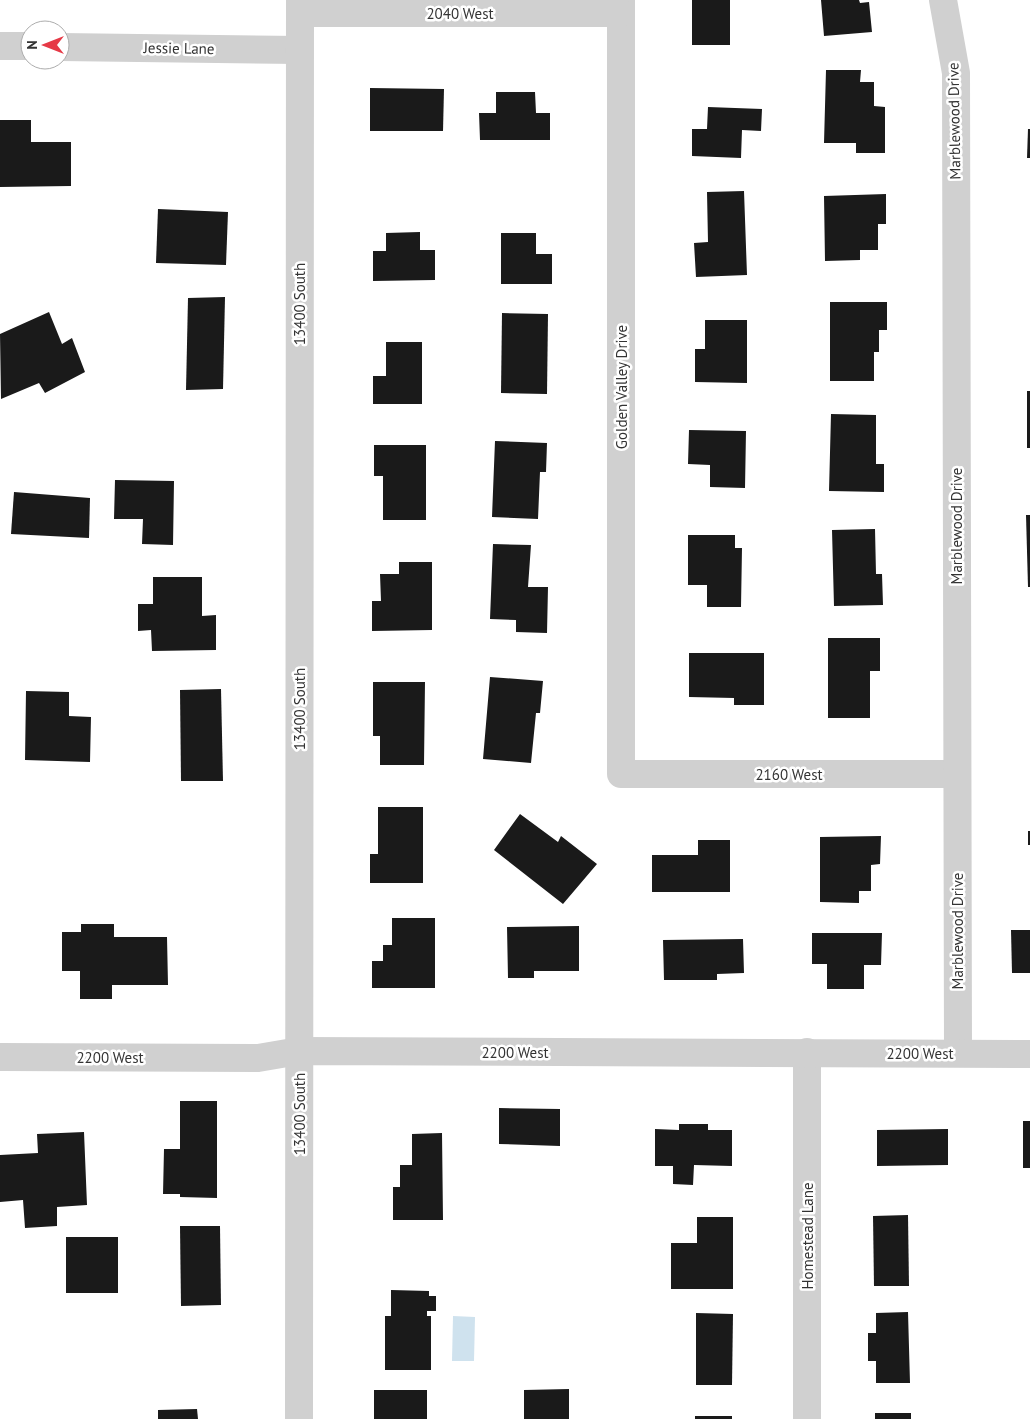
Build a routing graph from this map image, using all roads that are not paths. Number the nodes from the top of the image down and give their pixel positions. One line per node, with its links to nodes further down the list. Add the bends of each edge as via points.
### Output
1 (943, 0): 9 (street, Marblewood Drive, via 956,73)
2 (300, 6): 3 (street, 2040 West); 7 (street, 13400 South)
3 (621, 7): 8 (street, Golden Valley Drive)
4 (0, 46): 5 (street)
5 (20, 46)
6 (70, 47): 7 (street, Jessie Lane)
7 (299, 50): 10 (street, 13400 South)
8 (621, 774): 9 (street, 2160 West)
9 (956, 774): 12 (street, Marblewood Drive)
10 (299, 1051): 11 (street, 2200 West); 14 (street, 2200 West, via 258,1058); 15 (street, 13400 South)
11 (807, 1052): 12 (street, 2200 West); 16 (street, Homestead Lane)
12 (958, 1053): 13 (street, 2200 West)
13 (1030, 1054)
14 (0, 1057)
15 (299, 1419)
16 (807, 1419)

